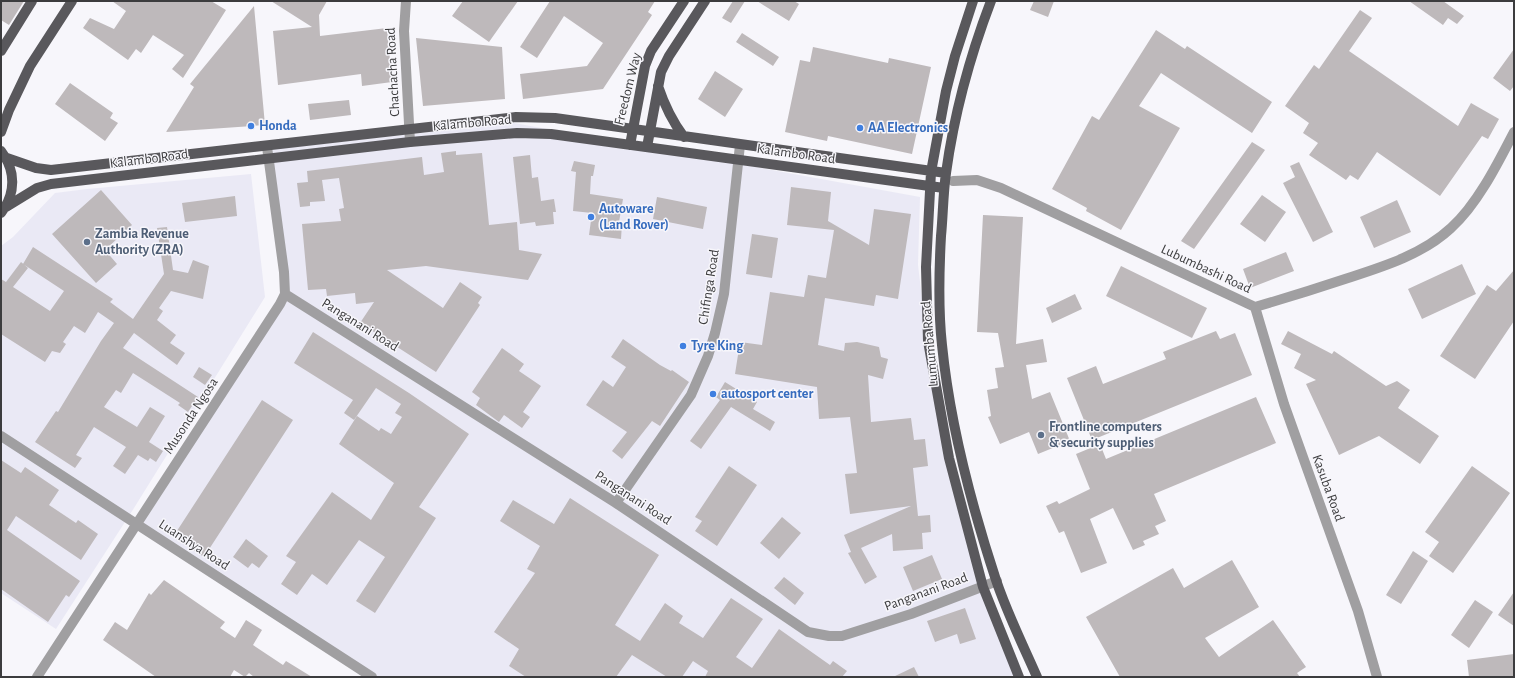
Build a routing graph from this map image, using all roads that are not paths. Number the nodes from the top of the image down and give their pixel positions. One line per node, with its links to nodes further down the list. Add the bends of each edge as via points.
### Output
1 (32, 1): 8 (main road)
2 (72, 1): 12 (main road, via 30,66)
3 (406, 1): 10 (street, Chachacha Road, via 404,25)
4 (684, 1): 11 (main road, Freedom Way, via 651,51)
5 (705, 1): 9 (main road, Freedom Way, via 669,56 661,72)
6 (973, 1): 24 (main road, Lumumba Road, via 946,91)
7 (991, 1): 25 (main road, Lumumba Road, via 961,95)
8 (1, 51)
9 (658, 86): 13 (main road, Freedom Way); 15 (main road, via 667,109)
10 (410, 129): 11 (main road, Kalambo Road, via 516,118 555,118); 16 (street, Chachacha Road); 19 (main road, Kalambo Road)
11 (632, 129): 13 (main road, Kalambo Road); 17 (main road, Freedom Way)
12 (1, 132)
13 (649, 132): 15 (main road, Kalambo Road); 20 (main road, Freedom Way)
14 (1514, 132): 30 (street, Lubumbashi Road, via 1468,209 1452,228 1436,240 1390,264)
15 (684, 136): 18 (main road, Kalambo Road)
16 (410, 142): 17 (main road, Kalambo Road, via 517,133 551,134); 22 (main road, Kalambo Road)
17 (630, 145): 20 (main road, Kalambo Road)
18 (740, 145): 23 (street, Chifinga Road); 24 (main road, Kalambo Road)
19 (267, 147): 21 (main road, Kalambo Road, via 52,170 36,168); 22 (street)
20 (647, 147): 23 (main road, Kalambo Road)
21 (4, 154): 28 (main road, via 12,174 12,191)
22 (269, 159): 28 (main road, Kalambo Road, via 51,184 38,188); 29 (street)
23 (738, 160): 26 (main road, Kalambo Road); 32 (street, Chifinga Road, via 724,294 708,356 691,395)
24 (931, 172): 25 (main road, Kalambo Road); 26 (main road, Lumumba Road)
25 (949, 177): 27 (main road, Lumumba Road); 30 (street, Lubumbashi Road, via 977,180 1001,188)
26 (929, 187): 27 (main road, Kalambo Road); 35 (main road, Lumumba Road, via 926,267 928,341 949,458)
27 (944, 188): 34 (main road, Lumumba Road, via 939,270 946,380 959,449)
28 (4, 210)
29 (285, 294): 32 (street, Panganani Road); 33 (street, Musonda Ngosa)
30 (1255, 307): 40 (street, Kasuba Road, via 1284,404 1358,611)
31 (1, 436): 33 (street, Luanshya Road)
32 (616, 503): 35 (street, Panganani Road, via 808,632 820,635 842,636)
33 (137, 525): 36 (street, Musonda Ngosa); 37 (street, Luanshya Road)
34 (997, 581): 35 (street, Panganani Road); 39 (main road, Lumumba Road)
35 (983, 586): 38 (main road, Lumumba Road)
36 (37, 677)
37 (372, 677)
38 (1018, 677)
39 (1037, 677)
40 (1377, 677)

